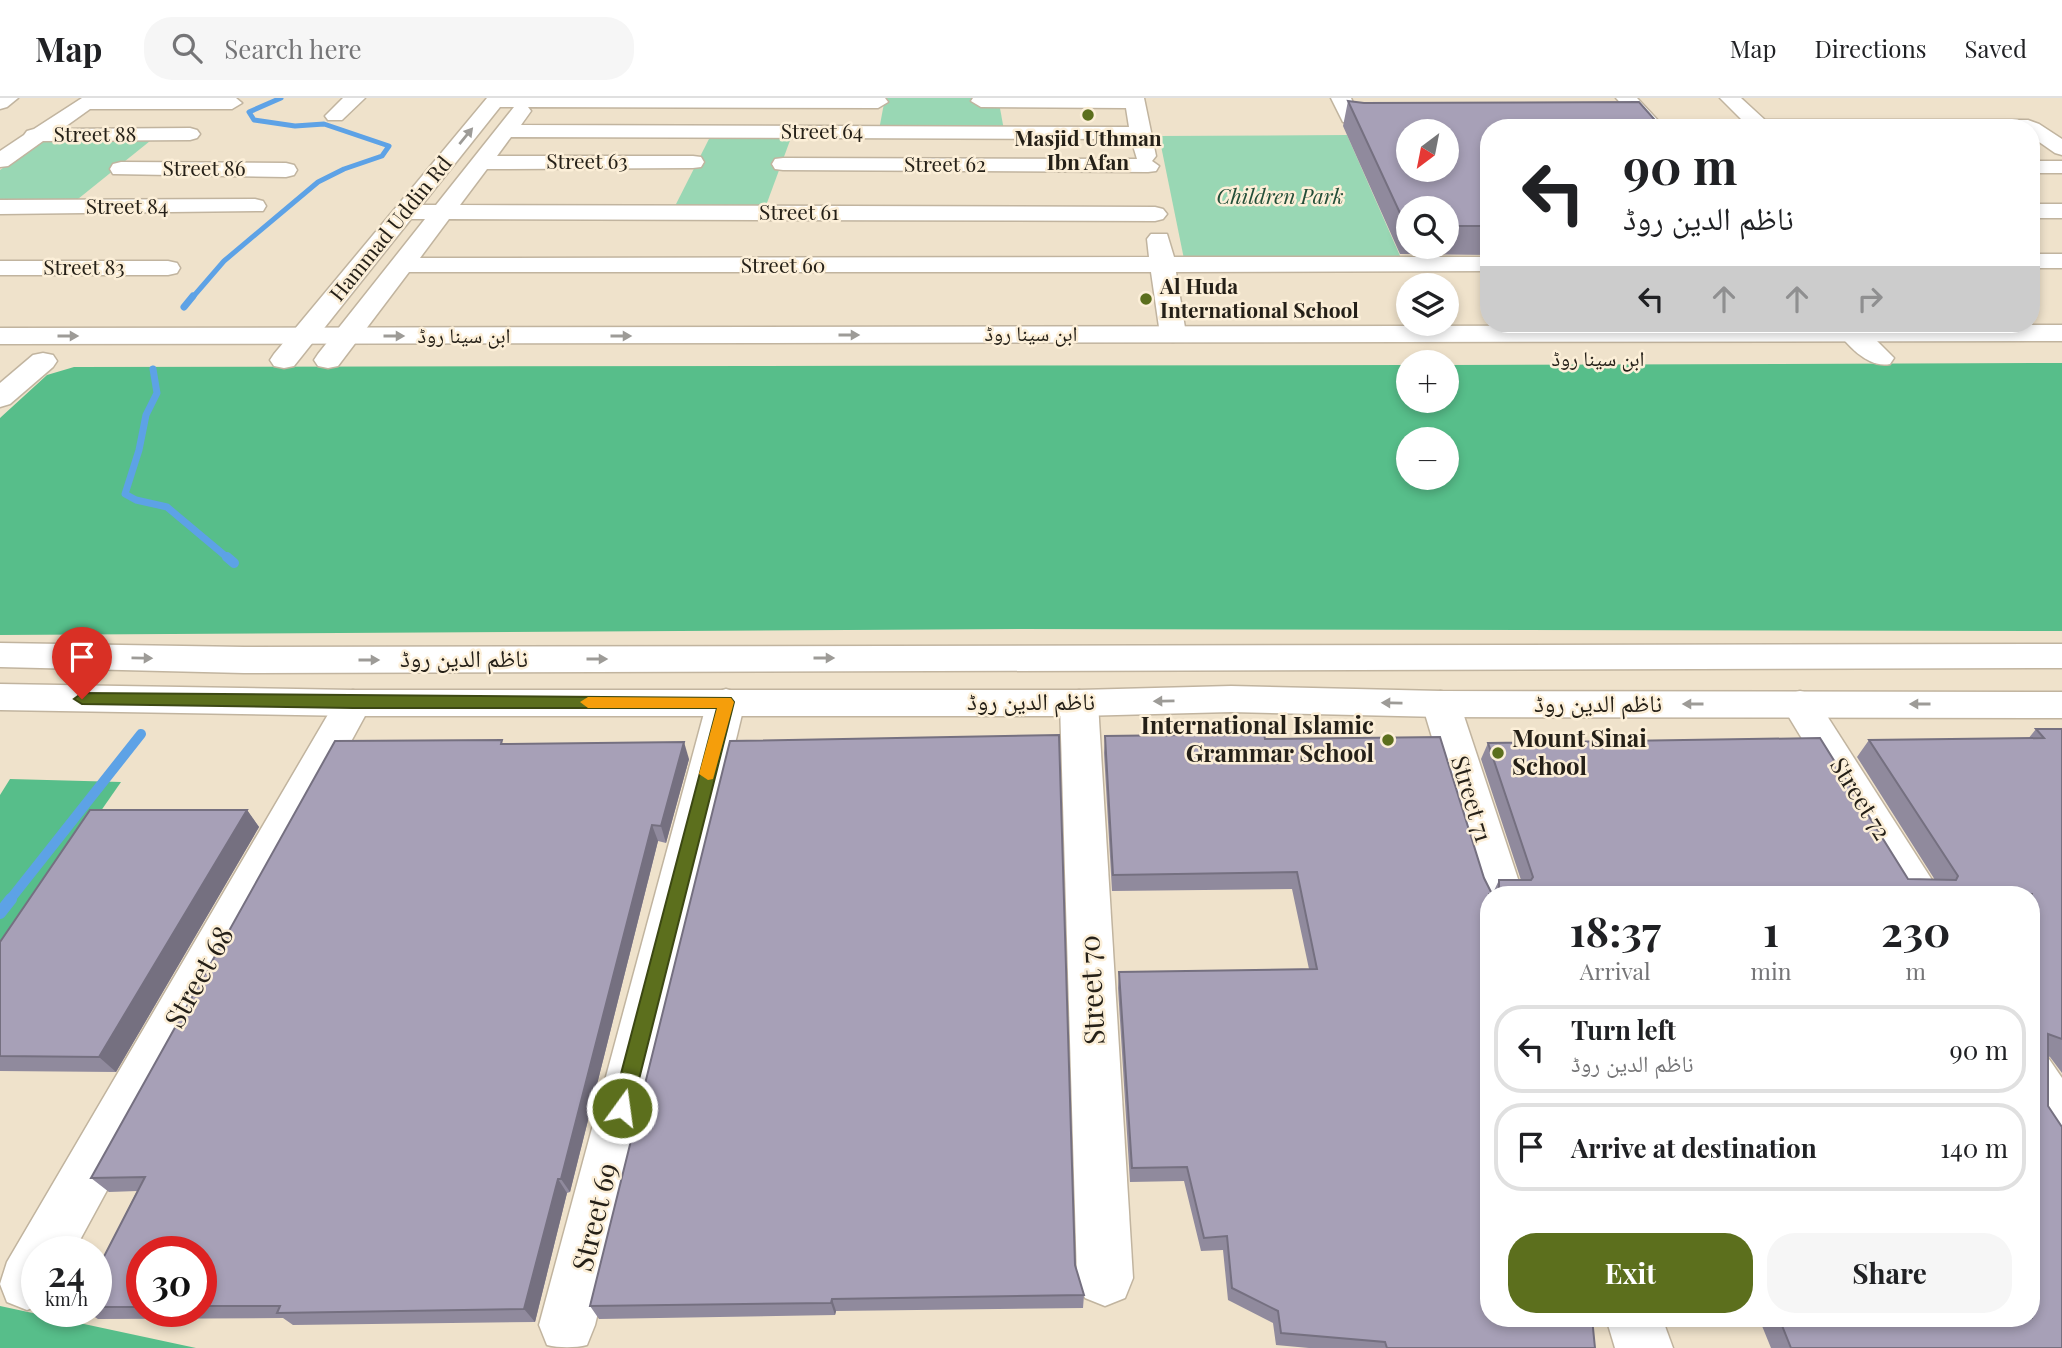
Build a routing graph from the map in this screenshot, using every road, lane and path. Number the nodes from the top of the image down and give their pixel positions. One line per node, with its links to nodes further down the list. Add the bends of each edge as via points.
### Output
1 (8, 98): 11 (street)
2 (355, 98): 14 (street)
3 (1340, 98): 18 (street, via 1350,118)
4 (1626, 98): 15 (street)
5 (1730, 98): 16 (street)
6 (496, 99): 7 (street); 43 (street, Hammad Uddin Rd, one-way to 6)
7 (530, 99): 10 (street); 20 (street, Hammad Uddin Rd)
8 (1134, 100): 9 (street); 21 (street)
9 (981, 101)
10 (878, 102)
11 (0, 103)
12 (232, 103): 27 (street, via 86,103)
13 (1982, 104): 17 (street)
14 (335, 116)
15 (1645, 119)
16 (1752, 119)
17 (2013, 119)
18 (1396, 120)
19 (2040, 130): 22 (street)
20 (506, 131): 21 (street, Street 64); 31 (street, Hammad Uddin Rd)
21 (1139, 133): 33 (street)
22 (2062, 133)
23 (166, 134): 24 (street, Street 88); 27 (street, Street 88); 36 (street)
24 (190, 134)
25 (2040, 134): 28 (street)
26 (0, 135): 27 (street, Street 88)
27 (38, 135): 29 (street)
28 (2062, 149)
29 (0, 162)
30 (693, 162): 31 (street, Street 63)
31 (481, 163): 44 (street, Hammad Uddin Rd)
32 (783, 164): 33 (street, Street 62)
33 (1148, 166): 45 (street)
34 (2040, 167): 35 (street)
35 (2062, 167)
36 (121, 169): 37 (street, Street 86); 40 (street)
37 (286, 170)
38 (255, 206): 40 (street, Street 84)
39 (0, 207): 40 (street, Street 84)
40 (72, 207)
41 (2040, 211): 42 (street)
42 (2062, 211)
43 (405, 212): 44 (street, Street 61); 59 (street, Hammad Uddin Rd)
44 (443, 212): 45 (street, Street 61); 49 (street, Hammad Uddin Rd)
45 (1156, 214): 50 (street)
46 (2040, 261): 47 (street)
47 (2062, 261)
48 (1480, 264): 50 (street, Street 60)
49 (402, 265): 50 (street, Street 60); 60 (street, Hammad Uddin Rd)
50 (1163, 265): 57 (street)
51 (0, 268): 52 (street, Street 83)
52 (168, 268)
53 (1480, 332): 57 (street, ابن سینا روڈ)
54 (1854, 333): 61 (street)
55 (2040, 333): 56 (street, ابن سینا روڈ)
56 (2062, 333)
57 (1173, 334): 60 (street, ابن سینا روڈ, one-way to 57)
58 (0, 336): 59 (street, ابن سینا روڈ, one-way to 59)
59 (303, 337): 60 (street, ابن سینا روڈ); 63 (street, Hammad Uddin Rd)
60 (346, 337): 64 (street, Hammad Uddin Rd)
61 (1880, 358): 62 (street, ابن سینا روڈ); 64 (street, ابن سینا روڈ)
62 (2062, 358)
63 (284, 360): 64 (street, ابن سینا روڈ); 66 (street, ابن سینا روڈ)
64 (328, 360)
65 (0, 361): 66 (street, ابن سینا روڈ)
66 (43, 361): 67 (street)
67 (0, 398)
68 (0, 655): 71 (street, ناظم الدین روڈ, one-way to 71)
69 (1936, 656): 70 (street, ناظم الدین روڈ); 71 (street, ناظم الدین روڈ, one-way to 69); 79 (street)
70 (2062, 656)
71 (244, 660): 73 (street)
72 (0, 697): 73 (street, ناظم الدین روڈ)
73 (218, 701): 75 (street, ناظم الدین روڈ)
74 (726, 702): 75 (street, ناظم الدین روڈ); 76 (street, ناظم الدین روڈ); 87 (street, Street 69)
75 (353, 703): 85 (street, Street 68)
76 (1079, 703): 77 (street, ناظم الدین روڈ, one-way to 76, via 1231,699); 86 (street, Street 70)
77 (1441, 704): 78 (street, ناظم الدین روڈ, one-way to 77); 81 (street, Street 71)
78 (1800, 704): 79 (street, ناظم الدین روڈ, one-way to 78); 82 (street, Street 72)
79 (1976, 705): 80 (street, ناظم الدین روڈ)
80 (2062, 705)
81 (1498, 886)
82 (1914, 886)
83 (2040, 1088): 84 (street)
84 (2062, 1123)
85 (53, 1236)
86 (1105, 1278)
87 (567, 1325)
88 (1637, 1327): 89 (street)
89 (1644, 1348)

